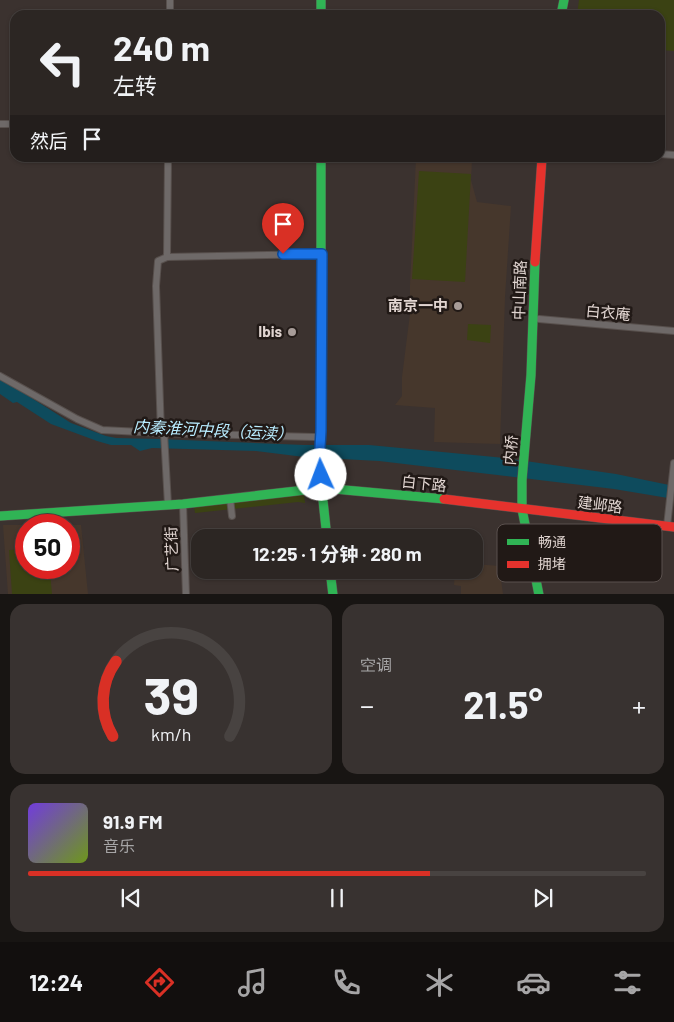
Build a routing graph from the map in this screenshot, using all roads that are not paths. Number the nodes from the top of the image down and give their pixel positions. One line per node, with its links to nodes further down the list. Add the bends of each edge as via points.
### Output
1 (168, 162): 5 (street)
2 (321, 162): 4 (main road)
3 (542, 162): 9 (main road, 中山南路)
4 (322, 254): 5 (street); 11 (main road)
5 (167, 257): 10 (street, via 158,261 156,286)
6 (539, 319): 7 (street, 白衣庵)
7 (674, 331)
8 (0, 376): 10 (street, via 102,430)
9 (527, 423): 17 (main road, 内桥)
10 (163, 433): 11 (street); 16 (street)
11 (318, 434): 13 (main road)
12 (674, 463): 22 (street, via 668,510)
13 (323, 488): 14 (main road, 白下路); 17 (main road, 白下路); 23 (main road)
14 (230, 498): 15 (main road, 白下路); 19 (street)
15 (183, 504): 16 (main road); 25 (street, 广艺街, via 187,540)
16 (168, 505): 18 (main road)
17 (522, 509): 20 (main road); 21 (main road, 建邺路)
18 (0, 516)
19 (232, 516)
20 (525, 524)
21 (646, 524)
22 (671, 527)
23 (326, 529)
24 (331, 579): 26 (main road)
25 (186, 594)
26 (332, 594)

